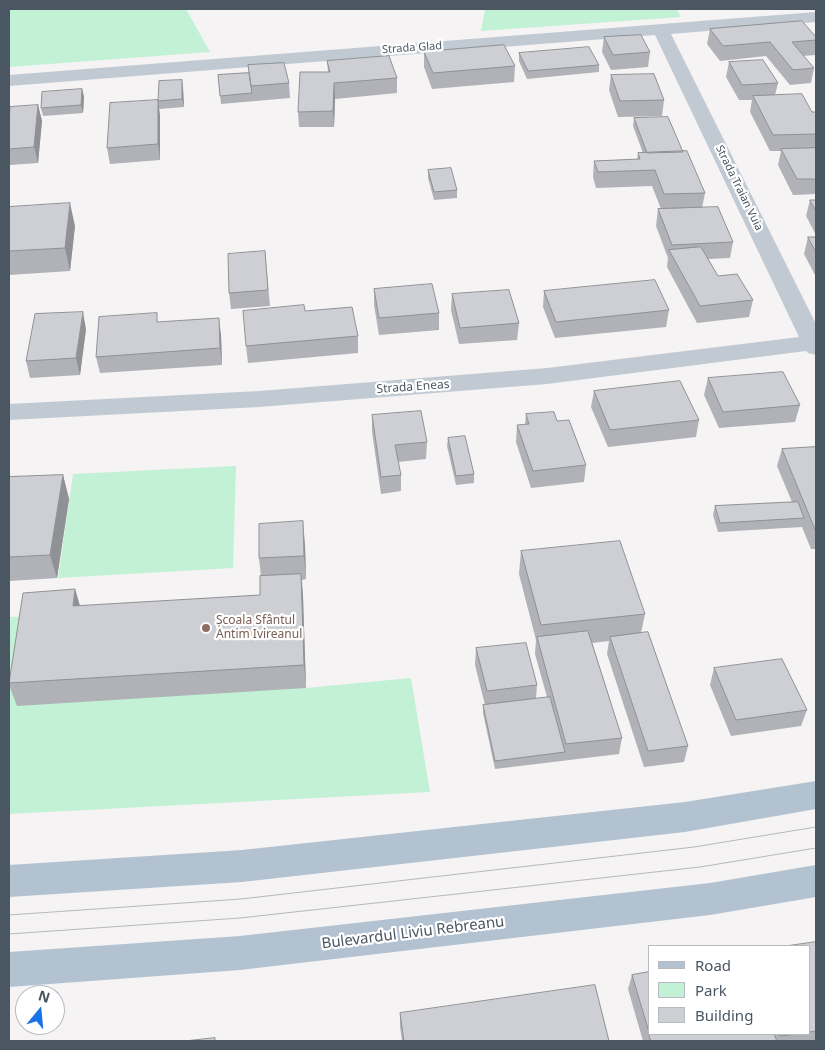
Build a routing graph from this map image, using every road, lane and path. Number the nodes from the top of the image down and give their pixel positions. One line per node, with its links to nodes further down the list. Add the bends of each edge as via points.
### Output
1 (816, 18): 2 (street, Strada Glad)
2 (660, 29): 3 (street, Strada Glad); 4 (street, Strada Traian Vuia)
3 (9, 80)
4 (815, 345): 5 (street, Strada Eneas, via 547,376 259,399)
5 (9, 412)
6 (816, 795): 7 (main road, via 685,817 242,866)
7 (9, 881)
8 (816, 881): 9 (main road, Bulevardul Liviu Rebreanu, via 710,899 240,953)
9 (9, 970)

